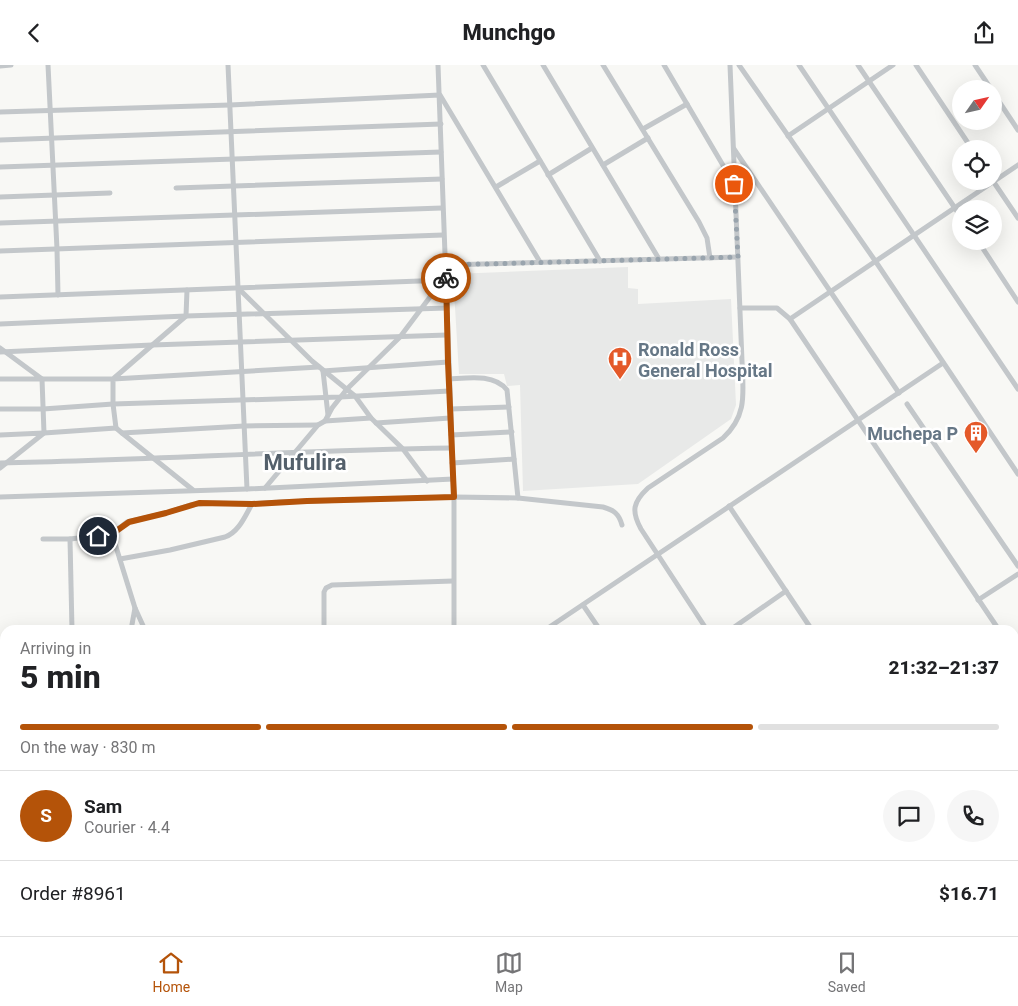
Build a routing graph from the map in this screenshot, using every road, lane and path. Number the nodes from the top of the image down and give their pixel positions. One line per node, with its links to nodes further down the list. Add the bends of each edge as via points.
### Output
1 (11, 65): 16 (street)
2 (48, 65): 23 (street)
3 (228, 65): 21 (street)
4 (438, 65): 19 (street)
5 (483, 65): 39 (street)
6 (542, 65): 35 (street)
7 (603, 65): 27 (street)
8 (664, 65): 20 (street)
9 (730, 65): 36 (street)
10 (739, 65): 30 (street)
11 (799, 65): 24 (street)
12 (858, 65): 18 (street)
13 (893, 65): 18 (street)
14 (916, 65): 34 (street)
15 (975, 65): 17 (street)
16 (0, 66)
17 (984, 80)
18 (869, 81): 24 (street); 57 (street)
19 (440, 95): 21 (street); 26 (street); 49 (street)
20 (687, 104): 27 (street); 47 (street)
21 (230, 105): 23 (street); 29 (street)
22 (1002, 106): 28 (street)
23 (50, 110): 25 (street); 31 (street)
24 (828, 110): 30 (street); 65 (street)
25 (0, 112)
26 (441, 124): 29 (street); 37 (street)
27 (643, 129): 32 (street)
28 (1018, 130)
29 (231, 132): 31 (street); 38 (street)
30 (788, 136): 75 (street)
31 (52, 138): 33 (street); 40 (street)
32 (648, 138): 41 (street); 71 (street, via 704,233)
33 (0, 140)
34 (966, 140)
35 (592, 148): 41 (street); 44 (street)
36 (733, 148): 47 (street); 80 (street)
37 (441, 152): 38 (street); 46 (street)
38 (232, 159): 40 (street); 48 (street)
39 (540, 161): 44 (street); 49 (street)
40 (53, 165): 43 (street); 54 (street)
41 (603, 165): 72 (street)
42 (1018, 165): 45 (street)
43 (0, 167)
44 (548, 175): 73 (street)
45 (1002, 176)
46 (442, 179): 48 (street); 58 (street)
47 (734, 184): 70 (street)
48 (234, 187): 50 (street); 60 (street)
49 (496, 187): 74 (street)
50 (176, 188)
51 (982, 190): 56 (street)
52 (999, 190): 61 (street)
53 (110, 193): 54 (street)
54 (55, 196): 55 (street); 62 (street)
55 (0, 197)
56 (966, 200)
57 (952, 203)
58 (442, 208): 60 (street); 64 (street)
59 (952, 209): 65 (street)
60 (235, 215): 62 (street); 66 (street)
61 (1018, 217)
62 (56, 221): 63 (street); 67 (street)
63 (0, 223)
64 (443, 235): 66 (street); 76 (street)
65 (914, 237): 75 (street); 109 (street)
66 (236, 241): 67 (street); 78 (street)
67 (57, 249): 69 (street); 81 (street)
68 (984, 250): 83 (street)
69 (0, 251)
70 (738, 257): 71 (street); 85 (street)
71 (710, 258): 72 (street)
72 (659, 259): 73 (street)
73 (600, 261): 74 (street)
74 (540, 262): 76 (street)
75 (876, 262): 80 (street); 100 (street)
76 (446, 265): 77 (street)
77 (444, 281): 78 (street); 84 (street); 86 (street)
78 (238, 288): 79 (street); 87 (street); 88 (street)
79 (186, 290): 81 (street); 89 (street)
80 (831, 291): 90 (street); 111 (street)
81 (58, 295): 82 (street)
82 (0, 297)
83 (1018, 302)
84 (447, 308): 86 (street); 92 (street)
85 (740, 308): 90 (street, via 777,308); 161 (street, via 743,400 736,423 723,437 648,488 634,509 636,521)
86 (422, 309): 88 (street); 93 (street)
87 (239, 314): 88 (street); 89 (street); 95 (street)
88 (264, 314): 94 (street)
89 (186, 316): 91 (street); 96 (street)
90 (790, 319): 125 (street)
91 (0, 324)
92 (447, 335): 93 (street); 99 (street)
93 (400, 337): 94 (street); 101 (street)
94 (290, 341): 95 (street); 102 (street)
95 (240, 343): 96 (street); 103 (street)
96 (152, 345): 98 (street); 106 (street)
97 (0, 348): 98 (street)
98 (3, 352): 105 (street)
99 (448, 362): 101 (street); 107 (street)
100 (943, 363): 111 (street); 146 (street)
101 (369, 367): 102 (street); 108 (street)
102 (321, 369): 103 (street); 108 (street); 113 (street)
103 (242, 371): 106 (street); 115 (street)
104 (0, 379): 105 (street)
105 (42, 379): 106 (street); 120 (street)
106 (113, 379): 116 (street)
107 (449, 379): 110 (street); 118 (street, via 493,380 507,390)
108 (347, 389): 112 (street); 114 (street)
109 (1018, 389)
110 (449, 391): 112 (street); 121 (street)
111 (899, 393): 125 (street)
112 (354, 396): 114 (street); 124 (street)
113 (325, 397): 114 (street); 115 (street); 122 (street)
114 (340, 397): 122 (street)
115 (243, 400): 116 (street); 129 (street)
116 (113, 404): 120 (street); 130 (street)
117 (907, 404): 163 (street)
118 (509, 407): 121 (street); 131 (street)
119 (0, 409): 120 (street)
120 (44, 409): 132 (street)
121 (450, 409): 123 (street)
122 (328, 415): 126 (street)
123 (450, 418): 127 (street); 135 (street)
124 (371, 419): 126 (street); 127 (street)
125 (857, 420): 156 (street); 167 (street)
126 (325, 421): 128 (street)
127 (376, 423): 137 (street)
128 (318, 425): 129 (street); 138 (street)
129 (244, 426): 133 (street); 139 (street)
130 (116, 428): 132 (street); 133 (street)
131 (512, 432): 135 (street); 141 (street)
132 (44, 433): 134 (street); 143 (street)
133 (122, 433): 140 (street)
134 (0, 435)
135 (451, 435): 136 (street)
136 (451, 448): 137 (street); 144 (street)
137 (403, 449): 138 (street); 148 (street)
138 (296, 451): 139 (street); 149 (street)
139 (245, 455): 140 (street); 150 (street)
140 (155, 458): 143 (street); 151 (street)
141 (514, 459): 144 (street); 154 (street)
142 (0, 463): 143 (street)
143 (6, 463): 145 (street)
144 (452, 463): 147 (street)
145 (0, 468)
146 (1018, 474)
147 (453, 479): 148 (street); 153 (street)
148 (427, 481): 149 (street)
149 (265, 487): 150 (street)
150 (247, 489): 151 (street)
151 (194, 490): 152 (street)
152 (0, 497)
153 (454, 497): 154 (street); 155 (street); 165 (street)
154 (518, 498): 157 (street, via 603,507 616,512)
155 (252, 504): 158 (street, via 191,505 127,522); 162 (street, via 231,535)
156 (729, 506): 161 (street); 166 (street)
157 (622, 525)
158 (112, 534): 160 (street); 162 (street)
159 (43, 539): 160 (street)
160 (70, 539): 170 (street)
161 (658, 555): 168 (street); 177 (street)
162 (120, 559): 169 (street)
163 (1018, 566)
164 (1018, 573): 167 (street)
165 (453, 581): 173 (street, via 332,585 324,592); 174 (street)
166 (786, 591): 178 (street); 179 (street)
167 (978, 601): 180 (street)
168 (583, 605): 175 (street); 176 (street)
169 (135, 608): 171 (street); 172 (street)
170 (72, 625)
171 (132, 625)
172 (143, 625)
173 (324, 625)
174 (454, 625)
175 (553, 625)
176 (597, 625)
177 (703, 625)
178 (737, 625)
179 (809, 625)
180 (995, 625)

